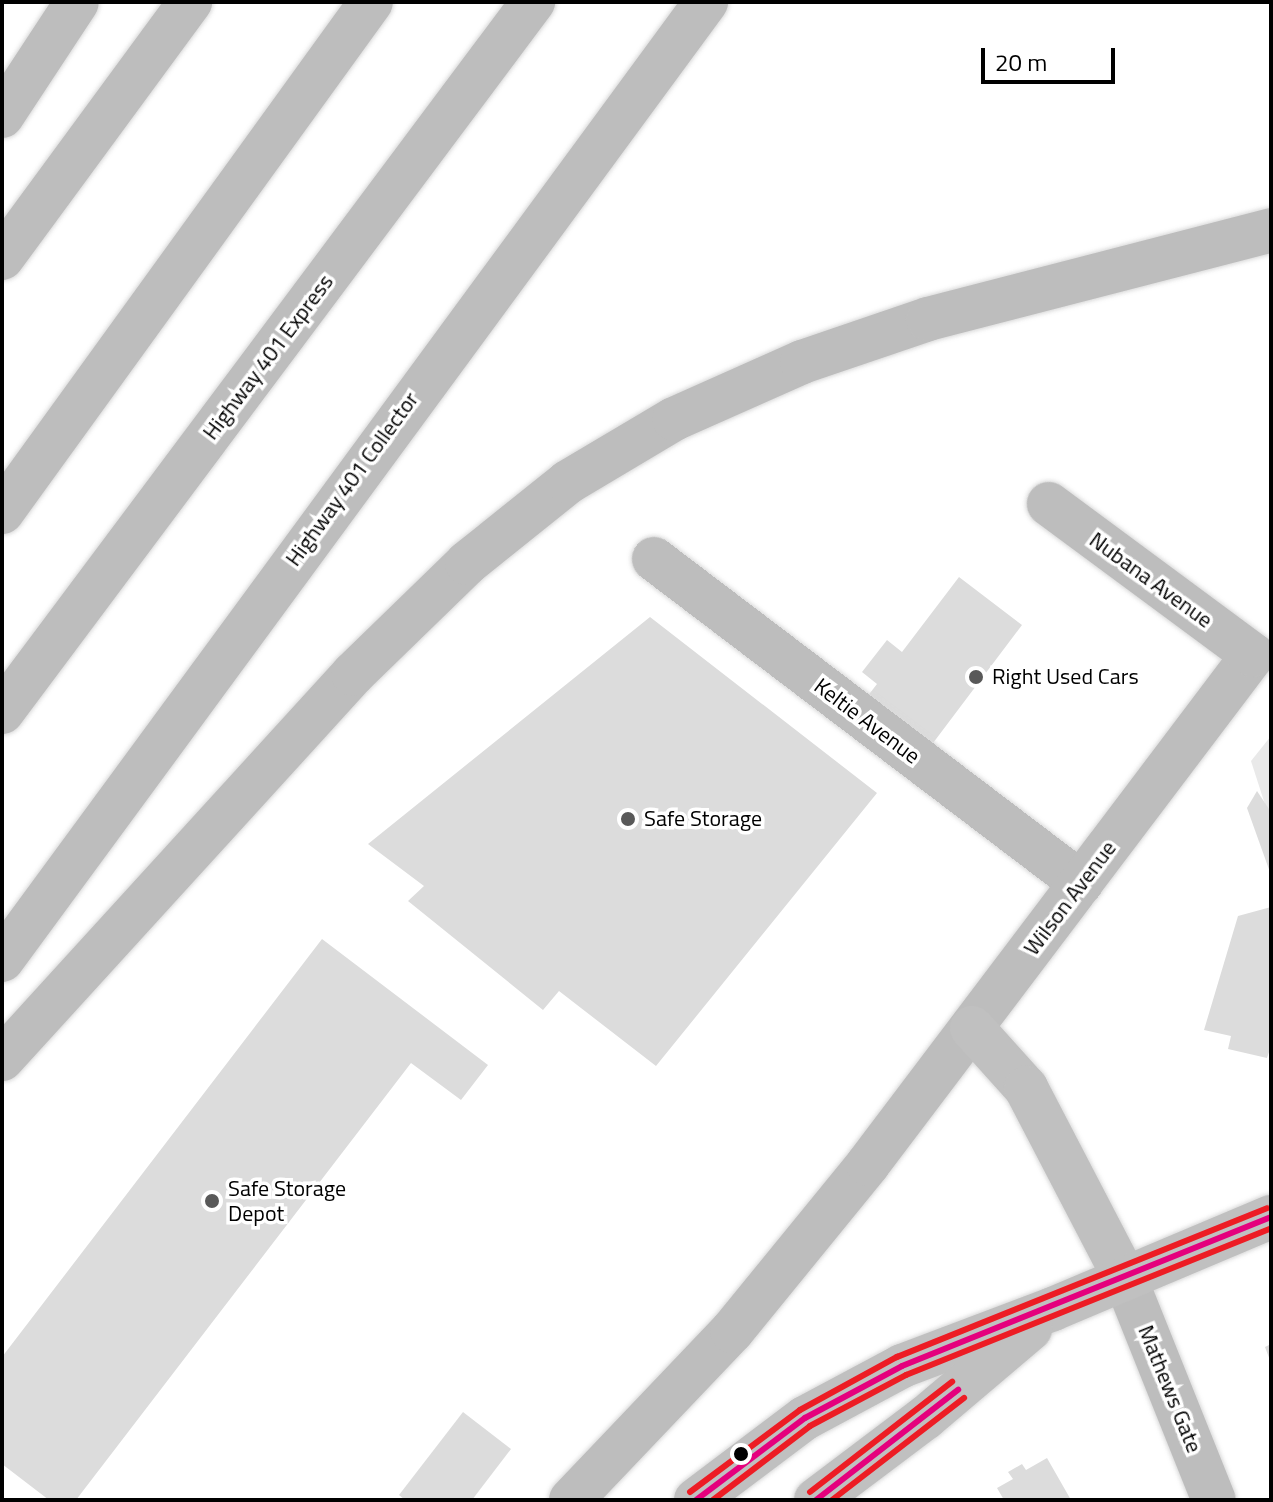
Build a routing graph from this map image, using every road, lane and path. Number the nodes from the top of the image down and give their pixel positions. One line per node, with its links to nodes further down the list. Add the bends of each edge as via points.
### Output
1 (77, 2): 6 (main road)
2 (190, 2): 8 (main road)
3 (371, 2): 10 (main road)
4 (533, 2): 13 (main road, Highway 401 Express)
5 (706, 2): 15 (main road, Highway 401 Collector)
6 (2, 116)
7 (1271, 230): 17 (main road, via 928,319 802,362 674,419 568,482 467,563 353,674)
8 (2, 258)
9 (1049, 504): 12 (main road, Nubana Avenue)
10 (2, 512)
11 (654, 559): 14 (main road, Keltie Avenue)
12 (1253, 655): 14 (main road, Wilson Avenue)
13 (2, 712)
14 (1081, 883): 16 (main road, Wilson Avenue)
15 (2, 960)
16 (972, 1028): 19 (main road, via 1026,1088); 21 (main road, Wilson Avenue, via 732,1331)
17 (2, 1059)
18 (1271, 1217): 19 (main road)
19 (1125, 1278): 20 (main road); 24 (main road, Mathews Gate)
20 (1053, 1309): 22 (main road, via 888,1373 805,1418); 23 (main road, via 925,1418)
21 (571, 1500)
22 (696, 1500)
23 (816, 1500)
24 (1214, 1500)

